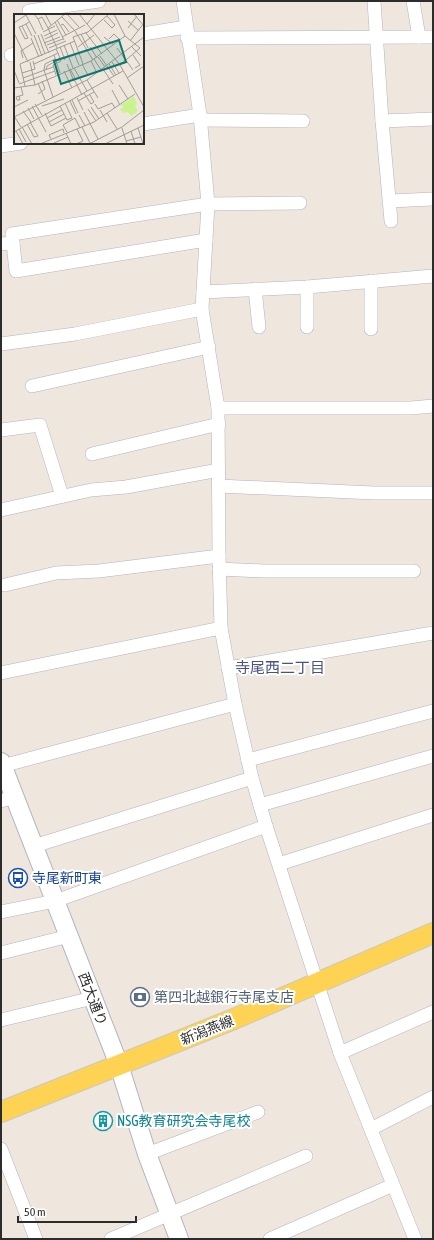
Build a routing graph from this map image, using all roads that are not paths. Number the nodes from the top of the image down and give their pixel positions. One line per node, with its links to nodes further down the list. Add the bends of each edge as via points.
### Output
1 (99, 1): 5 (street)
2 (183, 1): 6 (street)
3 (374, 1): 10 (street)
4 (413, 1): 8 (street)
5 (29, 11)
6 (186, 33): 7 (street); 10 (street); 11 (street)
7 (144, 34)
8 (419, 37): 9 (street); 10 (street)
9 (433, 37)
10 (377, 38): 14 (street)
11 (200, 118): 13 (street); 15 (street); 21 (street)
12 (433, 119): 14 (street)
13 (303, 121)
14 (382, 121): 19 (street)
15 (144, 124)
16 (14, 144): 17 (street)
17 (1, 146)
18 (433, 199): 19 (street)
19 (390, 201): 22 (street)
20 (300, 203): 21 (street)
21 (208, 204): 23 (street); 24 (street, via 12,234)
22 (391, 221)
23 (206, 240): 24 (street, via 16,271); 29 (street)
24 (7, 243)
25 (433, 276): 26 (street)
26 (371, 281): 27 (street); 33 (street)
27 (306, 287): 28 (street); 32 (street)
28 (255, 289): 29 (street); 31 (street)
29 (203, 292): 30 (street)
30 (202, 309): 34 (street, via 75,334); 35 (street)
31 (259, 327)
32 (307, 327)
33 (371, 329)
34 (1, 344)
35 (209, 347): 36 (street); 38 (street)
36 (32, 386)
37 (433, 406): 38 (street)
38 (218, 408): 39 (street)
39 (219, 424): 41 (street); 42 (street)
40 (1, 430): 45 (street, via 40,425)
41 (92, 454)
42 (219, 470): 43 (street); 45 (street)
43 (219, 486): 44 (street); 47 (street)
44 (433, 493)
45 (62, 496): 46 (street)
46 (1, 510)
47 (219, 562): 48 (street, via 264,570); 49 (street, via 56,573); 50 (street)
48 (414, 571)
49 (5, 585)
50 (222, 628): 52 (street); 53 (street)
51 (433, 633): 52 (street)
52 (228, 668): 54 (street)
53 (1, 673)
54 (234, 704): 57 (street); 58 (street)
55 (433, 711): 57 (street)
56 (433, 756): 61 (street)
57 (248, 760): 59 (street)
58 (2, 764): 60 (street, 西大通り)
59 (252, 778): 61 (street); 64 (street)
60 (8, 798): 64 (street, 西大通り)
61 (260, 805): 63 (street)
62 (433, 815): 65 (street)
63 (266, 826): 65 (street); 66 (street)
64 (34, 846): 66 (street, 西大通り)
65 (279, 864): 71 (street)
66 (55, 901): 67 (street); 69 (street, 西大通り)
67 (1, 912)
68 (433, 933): 71 (main road, 新潟燕線)
69 (68, 936): 70 (street); 72 (street, 西大通り)
70 (1, 953)
71 (318, 983): 75 (street); 76 (main road, 新潟燕線)
72 (93, 998): 74 (street); 76 (street, 西大通り)
73 (433, 1012): 75 (street)
74 (1, 1020)
75 (340, 1053): 80 (street)
76 (119, 1065): 78 (main road, 新潟燕線); 82 (street, 西大通り)
77 (433, 1097): 80 (street)
78 (1, 1112)
79 (258, 1112): 82 (street)
80 (371, 1129): 84 (street)
81 (1, 1149): 86 (street)
82 (147, 1154): 85 (street, 西大通り)
83 (306, 1156): 85 (street)
84 (393, 1185): 89 (street); 90 (street)
85 (169, 1214): 87 (street); 88 (street, 西大通り)
86 (36, 1239)
87 (111, 1239)
88 (179, 1239)
89 (270, 1239)
90 (415, 1239)

